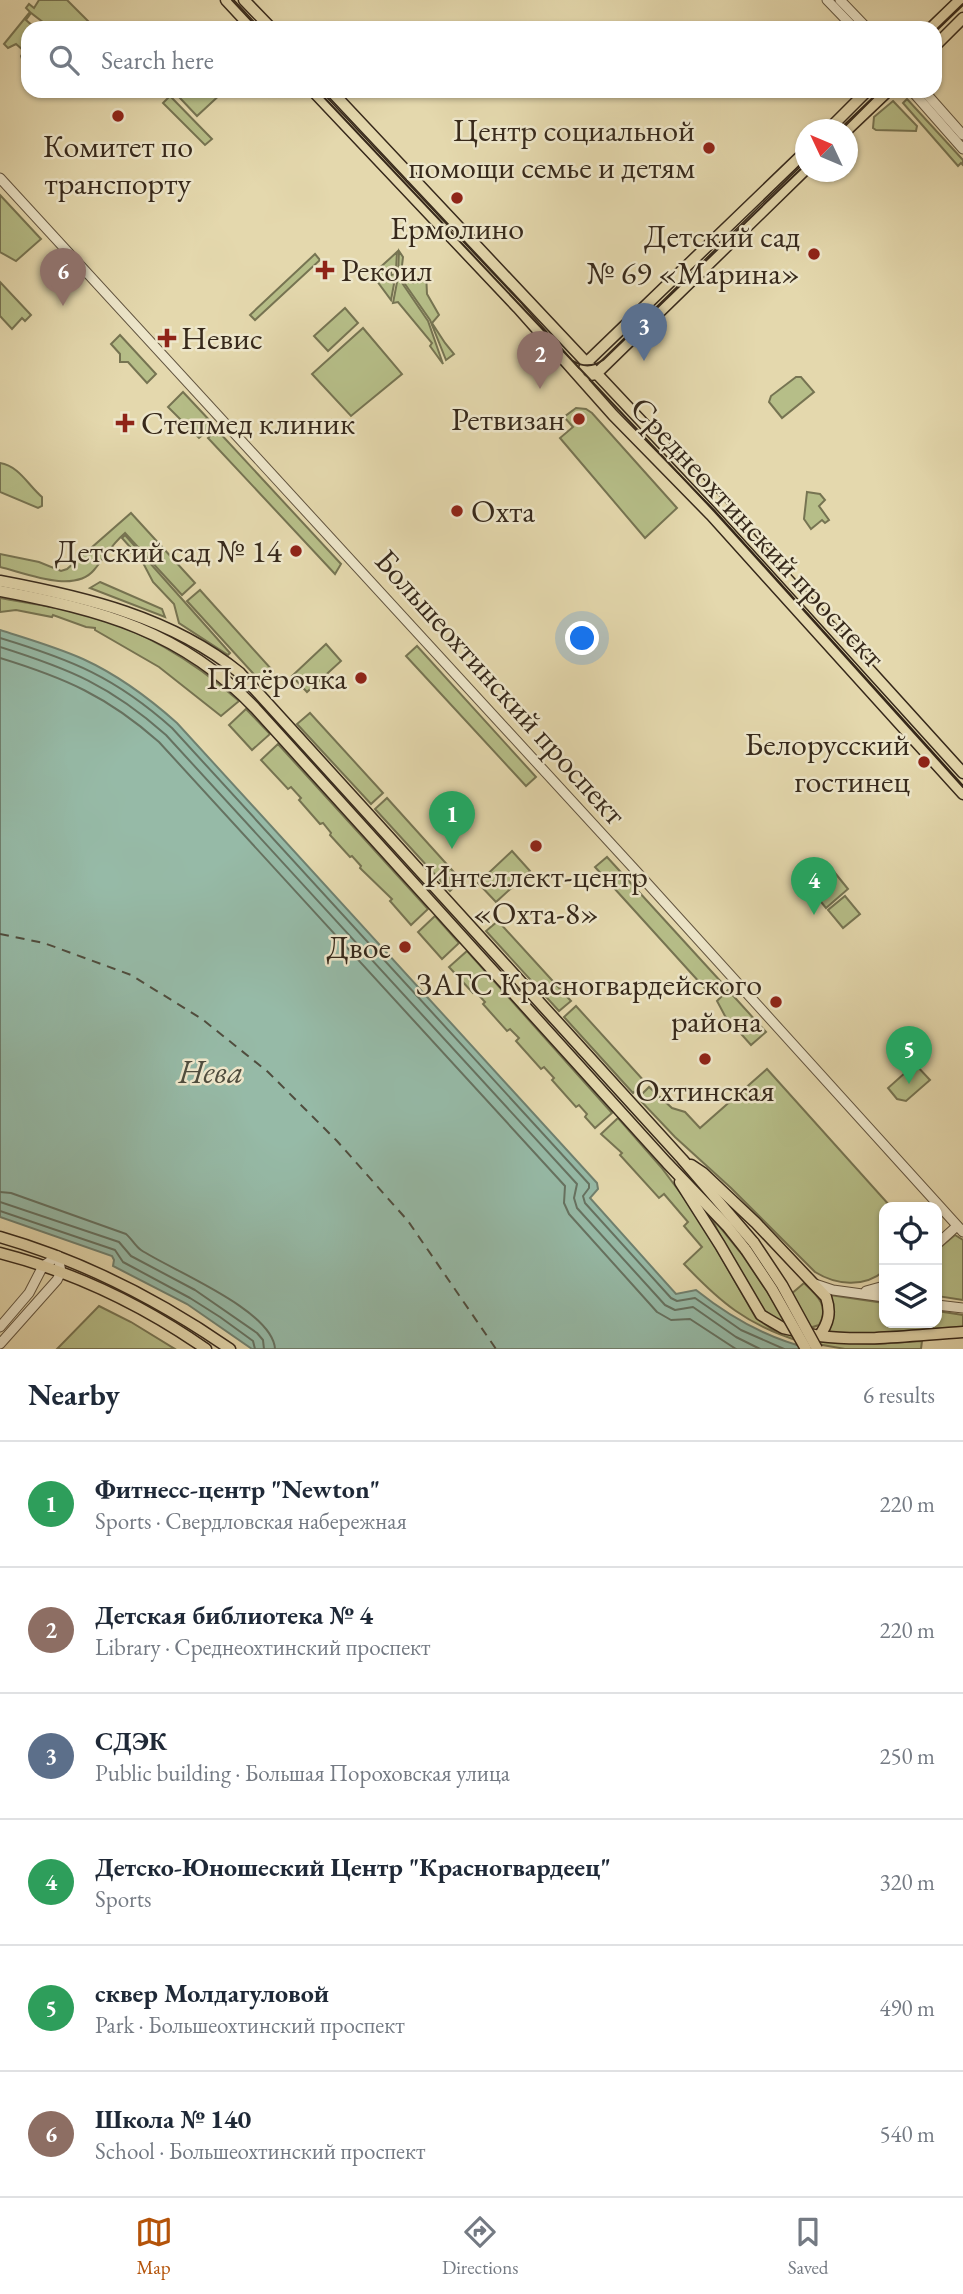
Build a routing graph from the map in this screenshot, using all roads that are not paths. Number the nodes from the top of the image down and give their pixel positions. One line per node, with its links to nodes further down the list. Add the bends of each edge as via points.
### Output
1 (226, 0): 7 (main road)
2 (244, 0): 8 (main road)
3 (827, 0): 9 (street)
4 (840, 0): 10 (street)
5 (960, 0): 11 (main road)
6 (963, 18): 12 (main road)
7 (246, 21)
8 (264, 21)
9 (847, 21)
10 (860, 21)
11 (939, 21)
12 (942, 39)
13 (320, 98): 28 (main road, Среднеохтинский проспект)
14 (338, 98): 26 (main road, Среднеохтинский проспект)
15 (860, 98): 19 (main road)
16 (881, 98): 20 (main road)
17 (918, 98): 22 (street)
18 (930, 98): 21 (street)
19 (839, 119)
20 (858, 120)
21 (963, 135)
22 (963, 149)
23 (795, 162): 26 (main road)
24 (0, 178): 35 (street, Большеохтинский проспект)
25 (795, 180): 27 (main road)
26 (586, 363): 27 (main road, Среднеохтинский проспект); 28 (main road)
27 (596, 373): 28 (main road); 31 (main road, Среднеохтинский проспект)
28 (581, 378): 32 (main road, Среднеохтинский проспект)
29 (0, 581): 33 (main road, via 71,594 155,622 240,673)
30 (0, 591): 34 (main road, via 118,618 152,632 233,687)
31 (963, 773)
32 (963, 794)
33 (682, 1159): 38 (main road); 43 (main road, via 703,1173)
34 (667, 1163): 38 (main road); 51 (main road, via 761,1315 783,1328)
35 (960, 1229): 37 (street)
36 (0, 1237): 40 (main road)
37 (942, 1241)
38 (750, 1246): 55 (main road, bridge); 56 (main road, bridge, via 782,1285)
39 (0, 1253): 41 (main road)
40 (58, 1256): 41 (street); 42 (street); 54 (main road, via 164,1306)
41 (43, 1266): 42 (main road); 49 (street, via 29,1293)
42 (61, 1272): 52 (street); 53 (main road, via 158,1318)
43 (815, 1284): 45 (street); 51 (main road, via 826,1297 830,1313)
44 (879, 1287): 45 (street)
45 (856, 1293): 46 (street)
46 (879, 1296)
47 (942, 1306): 48 (street)
48 (963, 1308)
49 (0, 1327)
50 (963, 1332): 51 (main road, via 889,1338)
51 (819, 1336)
52 (0, 1344)
53 (206, 1349)
54 (230, 1349)
55 (806, 1349)
56 (817, 1349)

